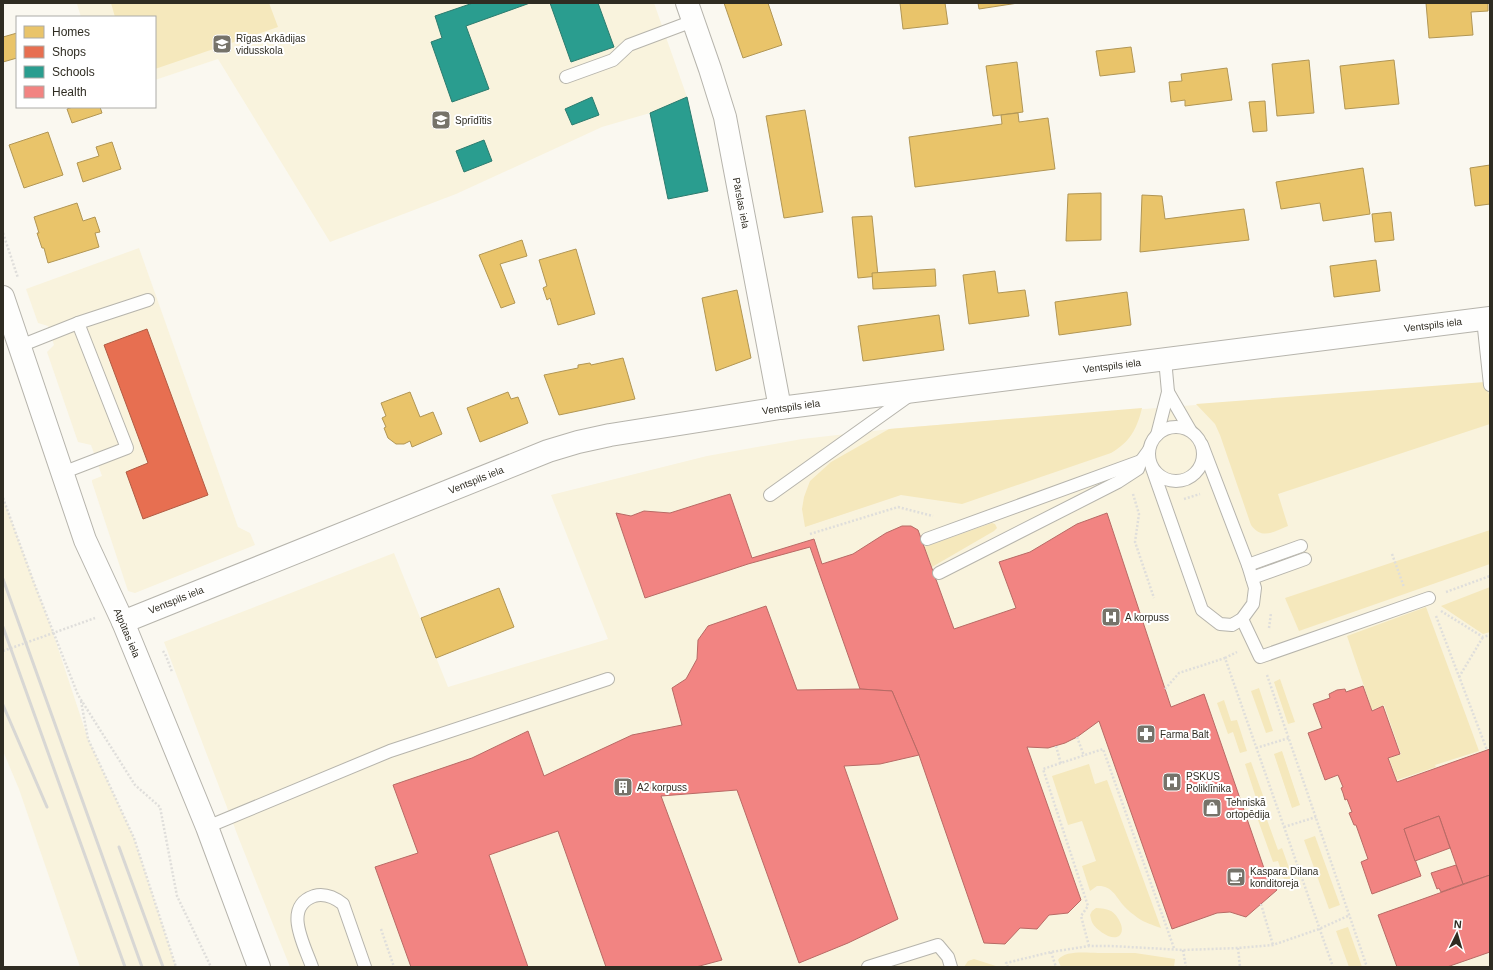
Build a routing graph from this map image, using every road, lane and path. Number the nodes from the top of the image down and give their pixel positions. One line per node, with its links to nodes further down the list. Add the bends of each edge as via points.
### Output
1 (690, 12): 2 (lane, via 629,45 613,60); 12 (street, Pārslas iela, via 725,117)
2 (566, 77)
3 (3, 297): 7 (street, Atpūtas iela)
4 (148, 300): 6 (lane)
5 (1487, 318): 8 (street, Ventspils iela); 9 (lane)
6 (78, 323): 7 (lane); 19 (lane, via 127,448)
7 (20, 346): 19 (street, Atpūtas iela)
8 (1165, 359): 10 (street, Ventspils iela); 11 (lane)
9 (1490, 386)
10 (916, 391): 12 (street, Ventspils iela); 22 (lane)
11 (1168, 392): 13 (lane); 14 (lane)
12 (780, 408): 39 (street, Ventspils iela, via 610,435 548,451)
13 (1190, 430): 14 (lane, via 1173,427); 15 (lane)
14 (1157, 435): 16 (lane)
15 (1202, 445): 18 (lane, via 1203,463 1192,477 1174,482 1165,480); 20 (lane)
16 (1149, 450): 17 (lane); 18 (lane)
17 (1141, 461): 27 (lane); 32 (lane, via 1138,469 1118,482)
18 (1152, 468): 24 (lane)
19 (62, 473): 39 (street, Atpūtas iela, via 85,540)
20 (1218, 488): 24 (path); 31 (lane)
21 (1133, 492): 35 (path, via 1139,514 1135,542)
22 (770, 495)
23 (3, 498): 40 (path)
24 (1165, 505): 38 (lane, via 1202,610 1220,624 1232,625)
25 (935, 517): 26 (path, via 898,507)
26 (810, 534)
27 (927, 539)
28 (1301, 546): 31 (lane)
29 (1392, 554): 37 (path)
30 (1305, 559): 34 (lane)
31 (1248, 565): 34 (lane)
32 (939, 573)
33 (1490, 576): 36 (path)
34 (1252, 578): 38 (lane, via 1255,588 1253,604)
35 (1154, 598)
36 (1431, 602): 37 (lane); 42 (path); 45 (path)
37 (1411, 605): 44 (lane)
38 (1242, 619): 44 (lane)
39 (123, 622): 40 (path, via 102,616); 57 (street, Atpūtas iela)
40 (54, 633): 43 (path); 48 (path)
41 (1490, 635): 42 (path)
42 (1483, 637): 45 (path)
43 (3, 651)
44 (1260, 657): 50 (path)
45 (1459, 677): 53 (path)
46 (608, 678): 57 (lane, via 390,751)
47 (1165, 689): 52 (path, via 1179,673 1225,658)
48 (81, 700): 69 (path, via 88,739 134,838); 70 (path, via 135,785 160,807 177,896)
49 (1077, 737): 54 (path)
50 (1289, 738): 52 (path); 56 (path)
51 (1056, 746): 55 (path)
52 (1256, 748): 58 (path)
53 (1487, 750)
54 (1084, 756): 55 (path); 65 (path, via 1103,749)
55 (1061, 764): 64 (path, via 1043,769 1088,906 1081,916)
56 (1316, 817): 58 (path); 60 (path)
57 (208, 827): 71 (street, Atpūtas iela)
58 (1284, 827): 62 (path)
59 (1261, 904): 63 (path)
60 (1350, 915): 62 (path); 82 (path)
61 (381, 929): 74 (path)
62 (1319, 929): 63 (path); 81 (path)
63 (1273, 945): 66 (path)
64 (1089, 946): 65 (path); 68 (path)
65 (1174, 948): 67 (path)
66 (1238, 948): 67 (path); 80 (path)
67 (1183, 950): 79 (path)
68 (1051, 952): 77 (path, via 1006,962); 78 (path)
69 (176, 967)
70 (211, 967)
71 (259, 967)
72 (312, 967): 73 (lane, via 297,925 297,912 307,899 325,895 343,904)
73 (365, 967)
74 (394, 967)
75 (868, 967): 76 (lane, via 938,945 948,957)
76 (951, 967)
77 (1008, 967)
78 (1056, 967)
79 (1186, 967)
80 (1240, 967)
81 (1333, 967)
82 (1367, 967)

